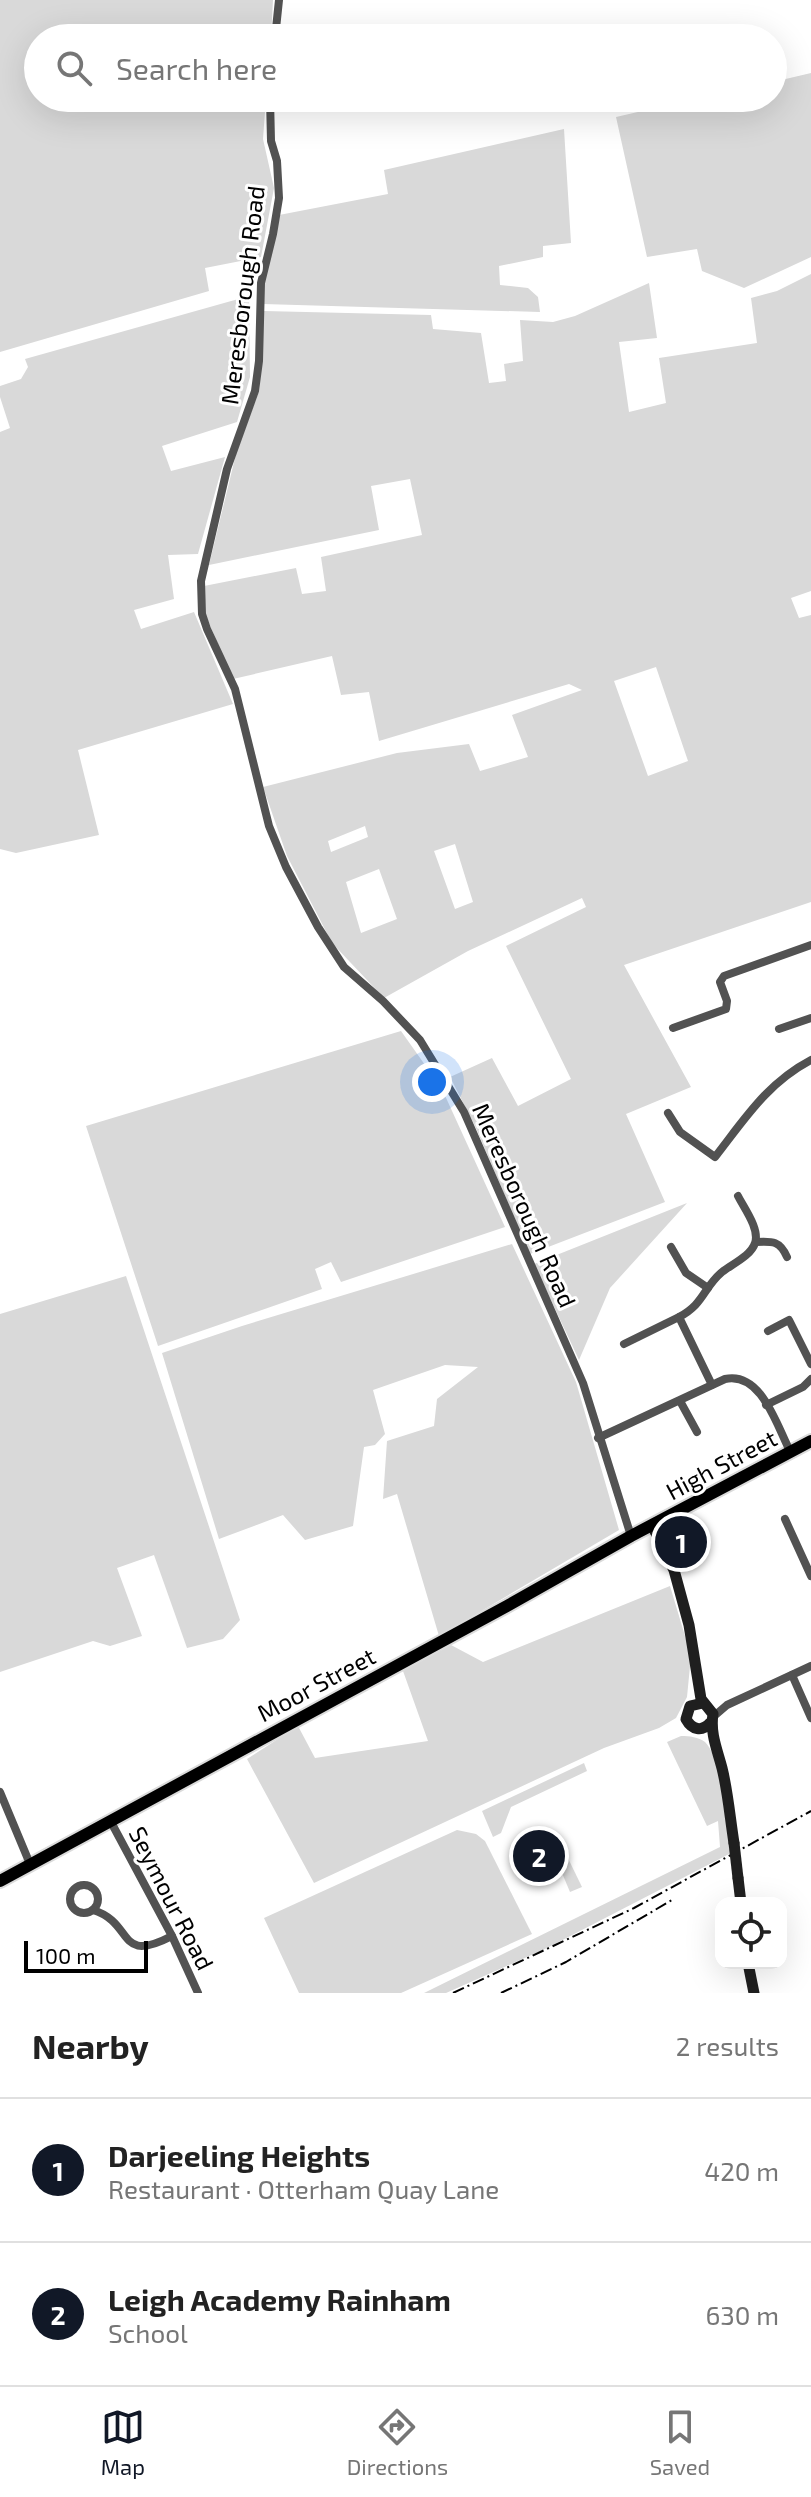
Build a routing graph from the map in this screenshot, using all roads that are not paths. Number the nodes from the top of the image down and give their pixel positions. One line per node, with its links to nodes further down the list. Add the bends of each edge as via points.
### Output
1 (279, 0): 2 (street)
2 (276, 24)
3 (270, 112): 24 (street, Meresborough Road, via 279,198 261,283 255,391 227,469 201,581 202,614 235,689 269,826 286,867 344,967 420,1040 446,1079 583,1383)
4 (811, 946): 6 (street, via 724,976 720,982 726,1009)
5 (811, 1018): 7 (street)
6 (673, 1028)
7 (779, 1029)
8 (811, 1060): 9 (street, via 764,1093 715,1157 680,1132)
9 (668, 1113)
10 (738, 1196): 11 (street)
11 (756, 1242): 13 (street, via 774,1241); 14 (street)
12 (671, 1247): 14 (street, via 681,1267)
13 (787, 1257)
14 (708, 1288): 15 (street, via 695,1308)
15 (679, 1317): 17 (street); 20 (street)
16 (768, 1331): 18 (street, via 789,1320)
17 (624, 1344)
18 (811, 1364)
19 (811, 1379): 22 (street)
20 (712, 1385): 21 (street); 22 (street, via 742,1379 753,1385)
21 (680, 1401): 23 (street); 24 (street)
22 (766, 1405): 26 (street)
23 (697, 1432)
24 (598, 1438): 29 (street, Meresborough Road)
25 (811, 1441): 26 (main road, High Street)
26 (791, 1453): 28 (main road, High Street)
27 (785, 1519): 30 (street)
28 (652, 1525): 29 (main road, Moor Street); 34 (street, via 674,1570)
29 (631, 1536): 41 (main road, Moor Street)
30 (808, 1565): 31 (street)
31 (811, 1576)
32 (811, 1666): 33 (street)
33 (792, 1675): 36 (street); 38 (street)
34 (697, 1680): 35 (street); 37 (street)
35 (704, 1704): 36 (street); 37 (street); 39 (street, via 711,1710)
36 (727, 1705): 39 (street)
37 (688, 1708): 39 (street, via 686,1721 693,1728)
38 (811, 1718)
39 (708, 1723): 44 (street, bridge, via 721,1766)
40 (0, 1792): 42 (street)
41 (111, 1822): 42 (main road, Moor Street); 46 (street, Seymour Road)
42 (30, 1864): 43 (main road, Moor Street)
43 (0, 1881)
44 (740, 1897)
45 (93, 1910): 46 (street, via 107,1914 136,1946 152,1946)
46 (172, 1936): 48 (street, Seymour Road)
47 (749, 1969): 49 (street)
48 (198, 1993)
49 (754, 1993)

